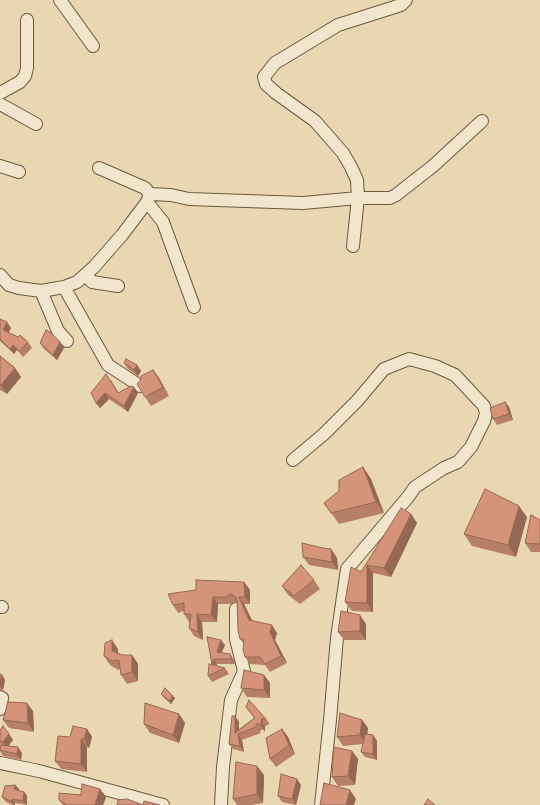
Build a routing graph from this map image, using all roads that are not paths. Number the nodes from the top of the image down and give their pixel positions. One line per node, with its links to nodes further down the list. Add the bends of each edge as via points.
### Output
1 (60, 0): 4 (street)
2 (403, 2): 13 (street, via 338,25 275,63 264,77 266,84 315,121 343,153 357,180)
3 (27, 20): 5 (street, via 26,76)
4 (94, 46)
5 (0, 93)
6 (0, 104): 8 (street)
7 (482, 121): 13 (street, via 433,166 396,195 390,198)
8 (36, 124)
9 (0, 166): 11 (street)
10 (99, 168): 12 (street, via 145,188)
11 (19, 172)
12 (148, 198): 13 (street, via 171,195 189,199 303,203); 15 (street, via 122,235); 20 (street, via 163,222)
13 (358, 198): 14 (street)
14 (353, 246)
15 (86, 275): 17 (street, via 92,282); 18 (street)
16 (0, 276): 19 (street, via 9,285)
17 (118, 286)
18 (64, 287): 19 (street); 22 (street, via 108,365)
19 (41, 291): 21 (street, via 58,331)
20 (194, 307)
21 (67, 341)
22 (140, 386)
23 (294, 460): 30 (street, via 357,401 384,369 409,359 455,375 484,406 486,413 471,447 458,462 415,486 347,569 337,638)
24 (236, 609): 29 (street, via 236,640 244,671 231,700)
25 (0, 697): 26 (street)
26 (0, 709)
27 (0, 763): 28 (street)
28 (163, 805)
29 (221, 805)
30 (321, 805)

